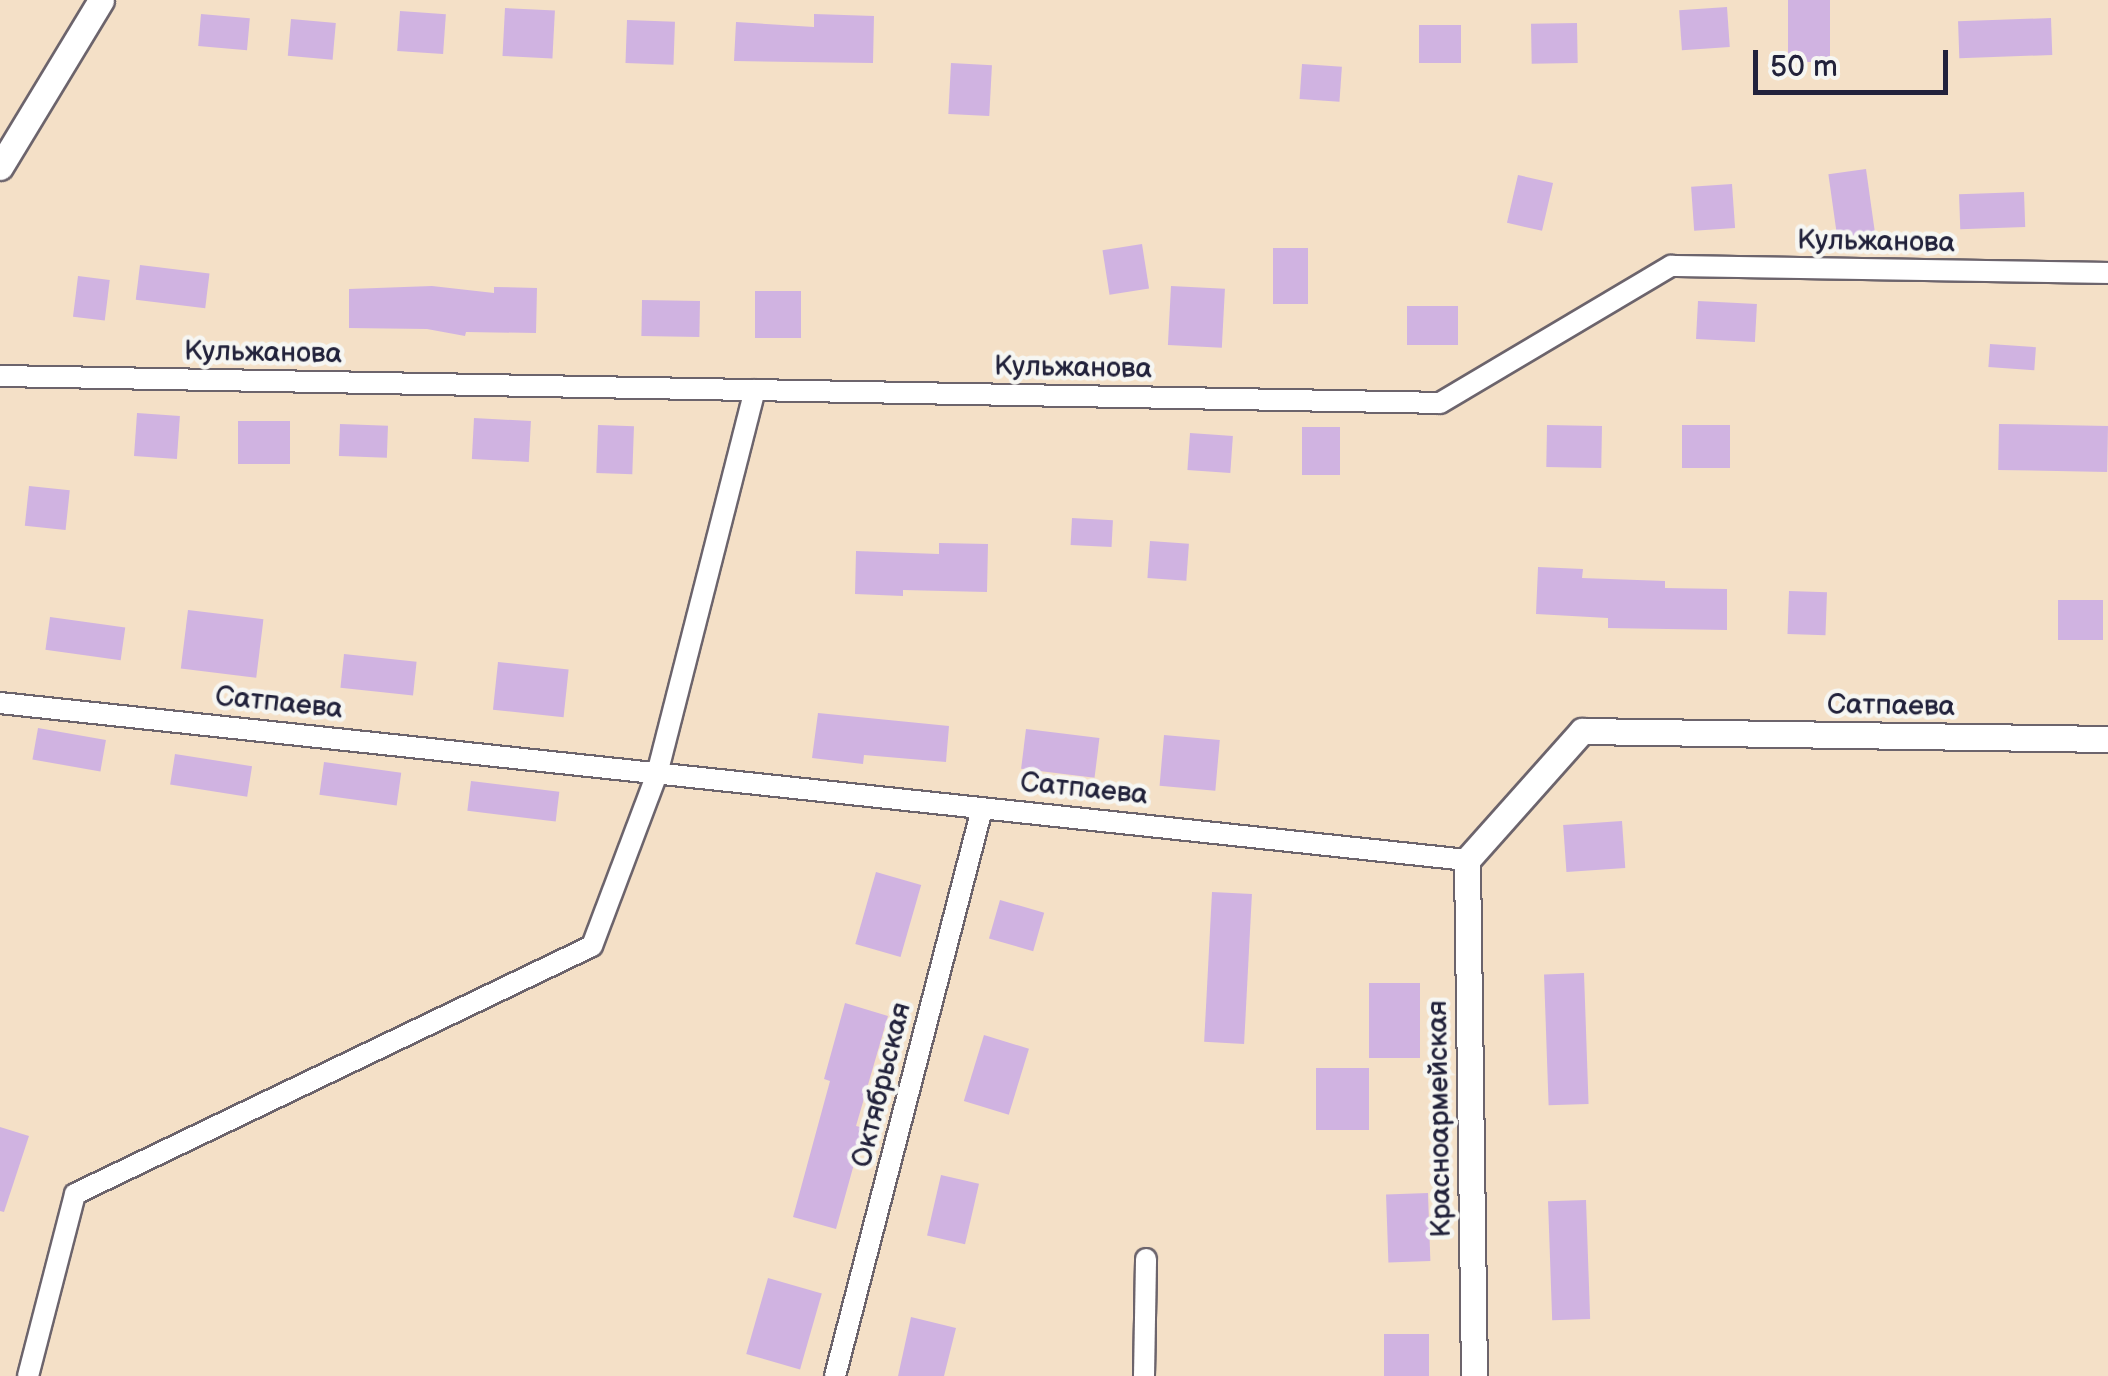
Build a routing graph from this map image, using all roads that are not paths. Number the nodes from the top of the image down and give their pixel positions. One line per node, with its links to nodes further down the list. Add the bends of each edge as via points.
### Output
1 (101, 0): 2 (street)
2 (0, 167)
3 (2108, 273): 5 (street, Кульжанова, via 1672,266 1440,403)
4 (0, 376): 5 (street, Кульжанова)
5 (756, 390): 8 (street)
6 (0, 703): 8 (street, Сатпаева)
7 (2108, 739): 10 (street, Сатпаева, via 1582,731)
8 (657, 774): 9 (street, Сатпаева); 12 (street, via 592,946 75,1194)
9 (982, 808): 10 (street, Сатпаева); 13 (street, Октябрьская)
10 (1466, 860): 15 (street, Красноармейская)
11 (1146, 1259): 14 (street)
12 (28, 1376)
13 (835, 1376)
14 (1144, 1376)
15 (1474, 1376)

